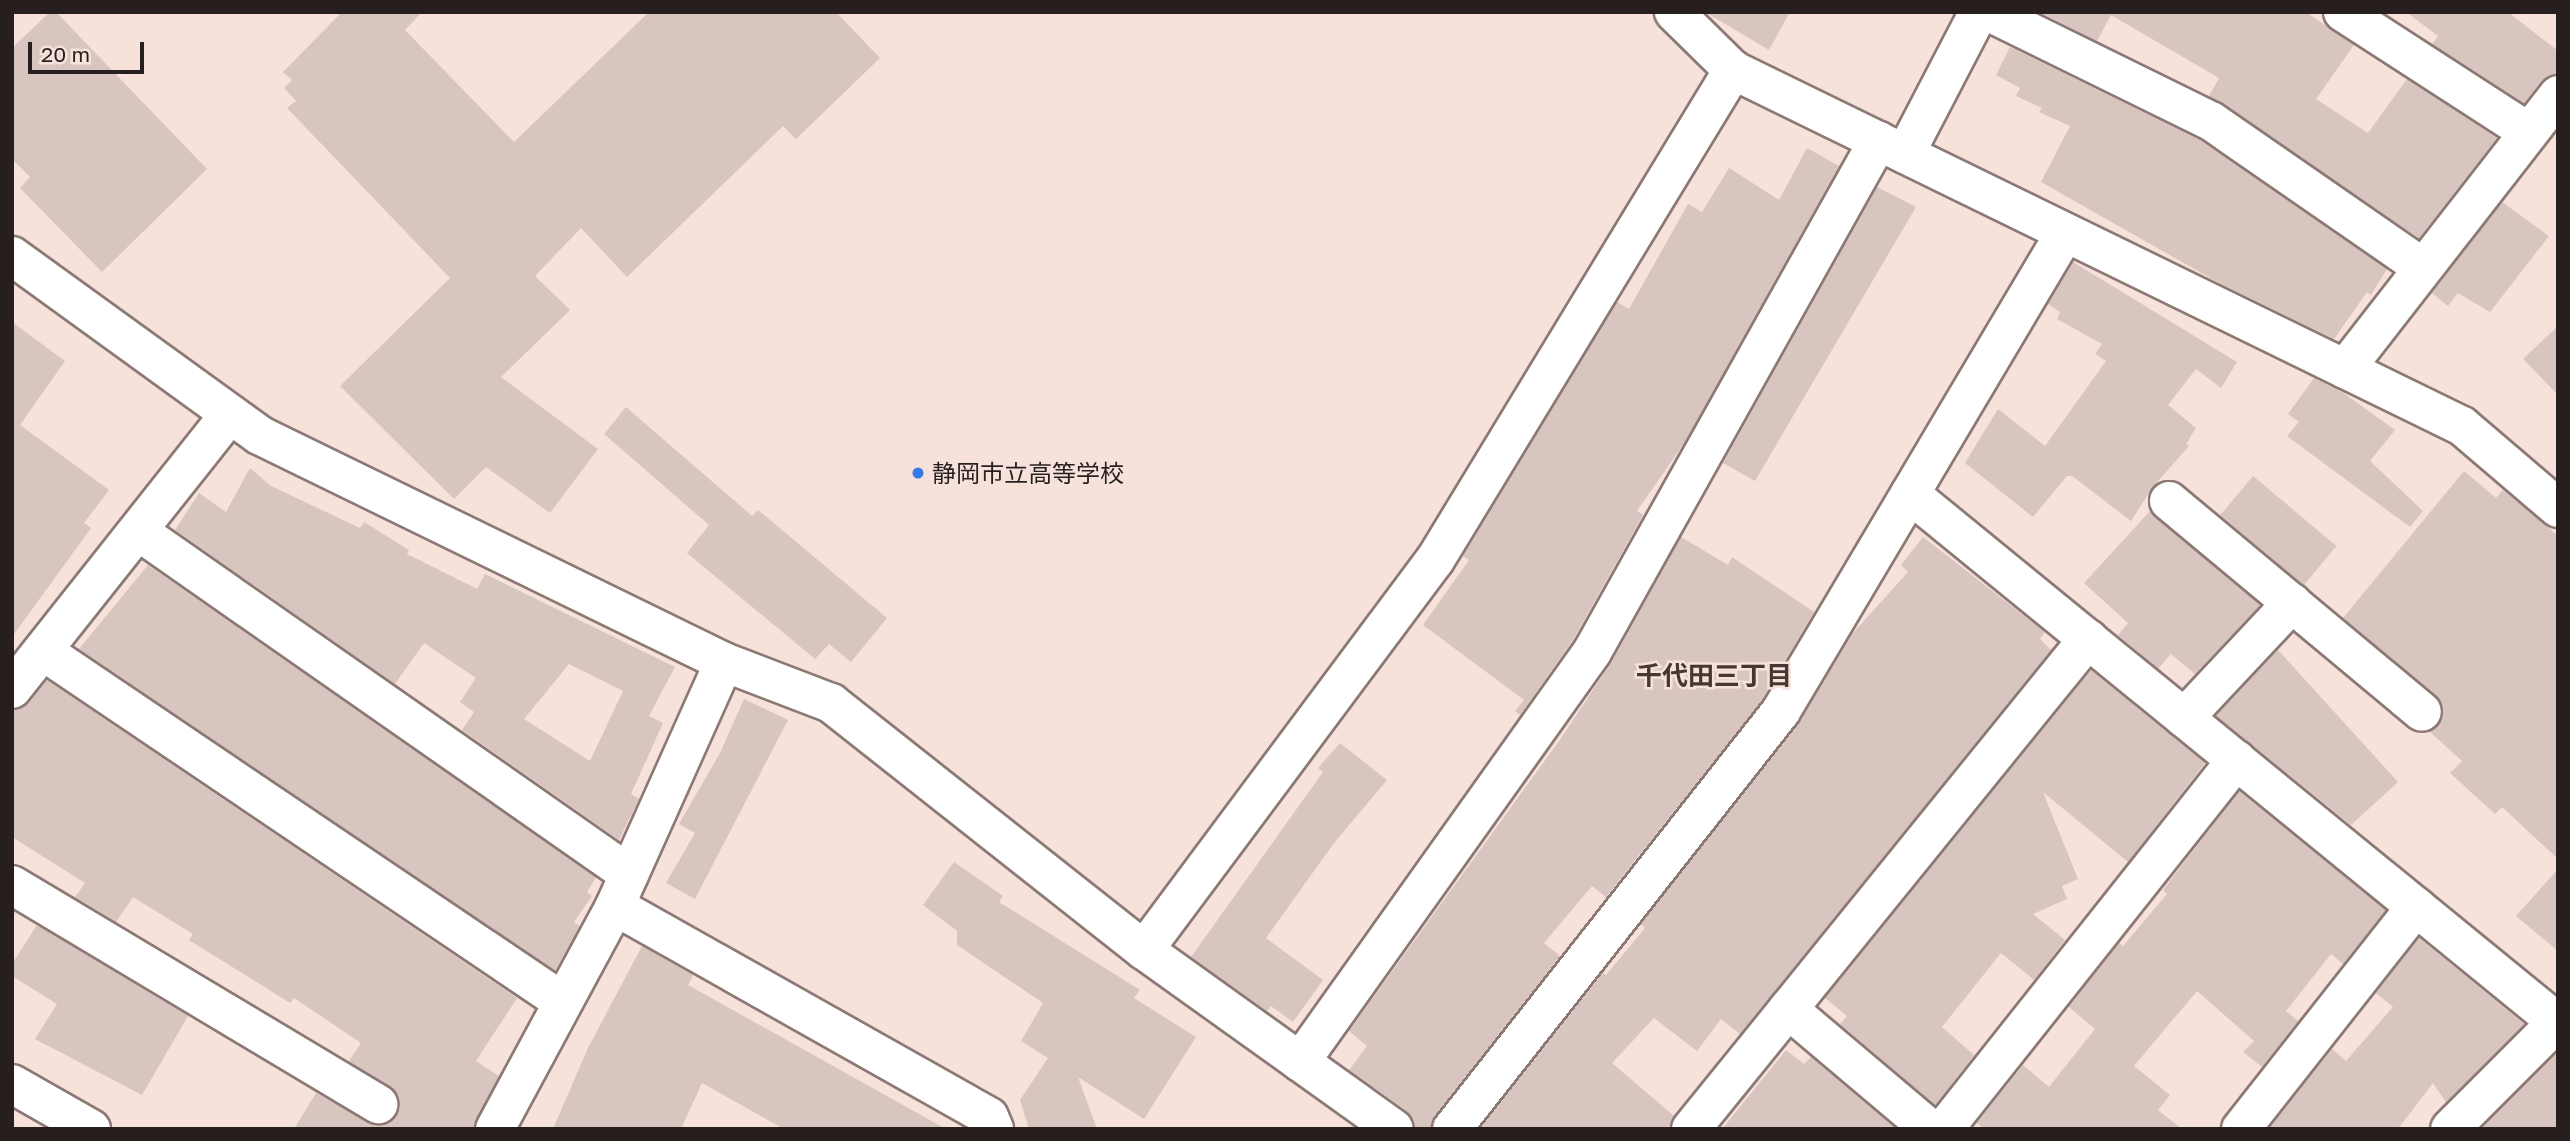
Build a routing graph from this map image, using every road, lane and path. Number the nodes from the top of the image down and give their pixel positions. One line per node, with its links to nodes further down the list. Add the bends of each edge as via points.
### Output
1 (1674, 12): 5 (street)
2 (1979, 12): 8 (street)
3 (1989, 12): 11 (street, via 2211,121)
4 (2343, 12): 7 (street)
5 (1733, 70): 8 (street); 29 (street, via 1435,560)
6 (2558, 95): 7 (street)
7 (2527, 131): 11 (street)
8 (1892, 148): 9 (street); 33 (street, via 1592,652)
9 (2065, 233): 12 (street); 14 (street)
10 (12, 256): 13 (street)
11 (2422, 267): 12 (street)
12 (2345, 369): 16 (street, via 2462,426)
13 (230, 414): 17 (street); 21 (street, via 259,435)
14 (1910, 494): 19 (street); 40 (street, via 1781,711)
15 (2169, 501): 18 (street)
16 (2558, 508)
17 (138, 531): 20 (street); 27 (street)
18 (2292, 603): 23 (street); 24 (street)
19 (2088, 639): 24 (street); 31 (street)
20 (43, 651): 22 (street); 30 (street)
21 (724, 662): 27 (street); 29 (street, via 831,703)
22 (12, 689)
23 (2422, 712)
24 (2184, 718): 25 (street)
25 (2236, 760): 28 (street); 43 (street)
26 (12, 885): 35 (street)
27 (622, 890): 30 (street); 39 (street, via 989,1117)
28 (2416, 907): 32 (street); 44 (street)
29 (1144, 950): 33 (street)
30 (563, 1002): 38 (street)
31 (1788, 1009): 41 (street); 42 (street)
32 (2558, 1022): 45 (street)
33 (1300, 1062): 36 (street)
34 (12, 1084): 37 (street)
35 (378, 1104)
36 (1381, 1125)
37 (91, 1129)
38 (495, 1129)
39 (995, 1129)
40 (1452, 1129)
41 (1691, 1129)
42 (1930, 1129)
43 (1944, 1129)
44 (2241, 1129)
45 (2450, 1129)

